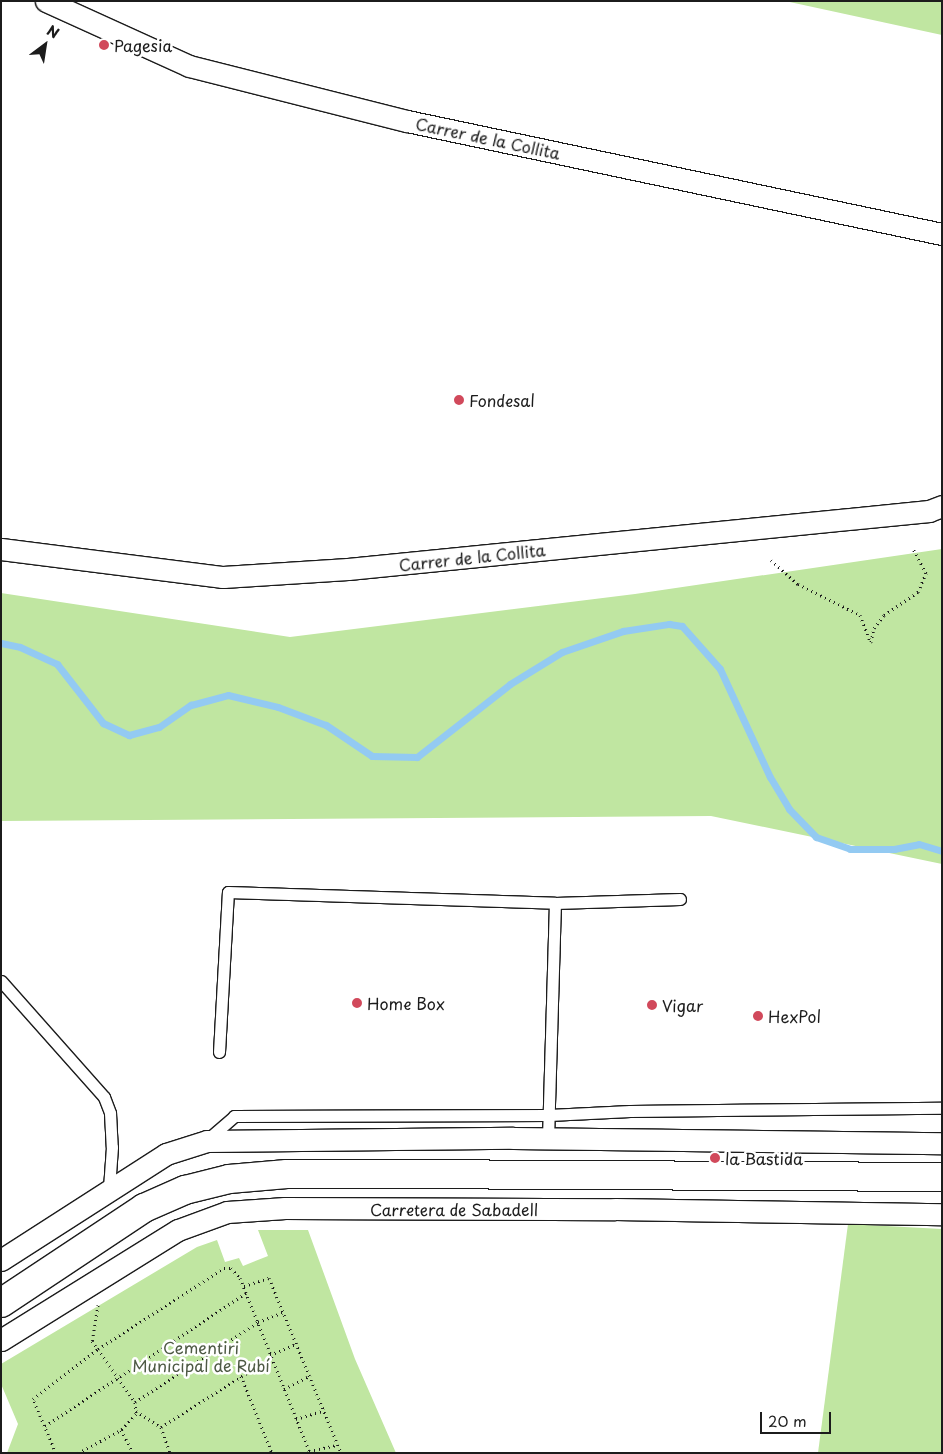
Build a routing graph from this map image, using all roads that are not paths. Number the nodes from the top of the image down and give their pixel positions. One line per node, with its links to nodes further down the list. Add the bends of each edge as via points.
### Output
1 (46, 1): 2 (street, Carrer de la Collita, via 189,66 407,121)
2 (942, 234)
3 (942, 506): 4 (street, Carrer de la Collita, via 930,511 348,569 223,577)
4 (1, 550)
5 (680, 899): 6 (lane)
6 (555, 903): 8 (lane, via 228,892); 10 (lane)
7 (1, 981): 15 (lane, via 104,1097 110,1113 112,1147)
8 (219, 1052)
9 (942, 1108): 10 (lane, via 630,1111)
10 (549, 1115): 11 (lane); 12 (lane, via 234,1116)
11 (548, 1138): 12 (street); 13 (street)
12 (206, 1140): 15 (street, via 166,1154)
13 (942, 1143)
14 (942, 1177): 18 (main road, via 288,1174 229,1179 185,1190 144,1208)
15 (109, 1188): 17 (street)
16 (942, 1214): 19 (street, Carretera de Sabadell, via 285,1208 227,1212 178,1230)
17 (1, 1260)
18 (1, 1303)
19 (1, 1340)

